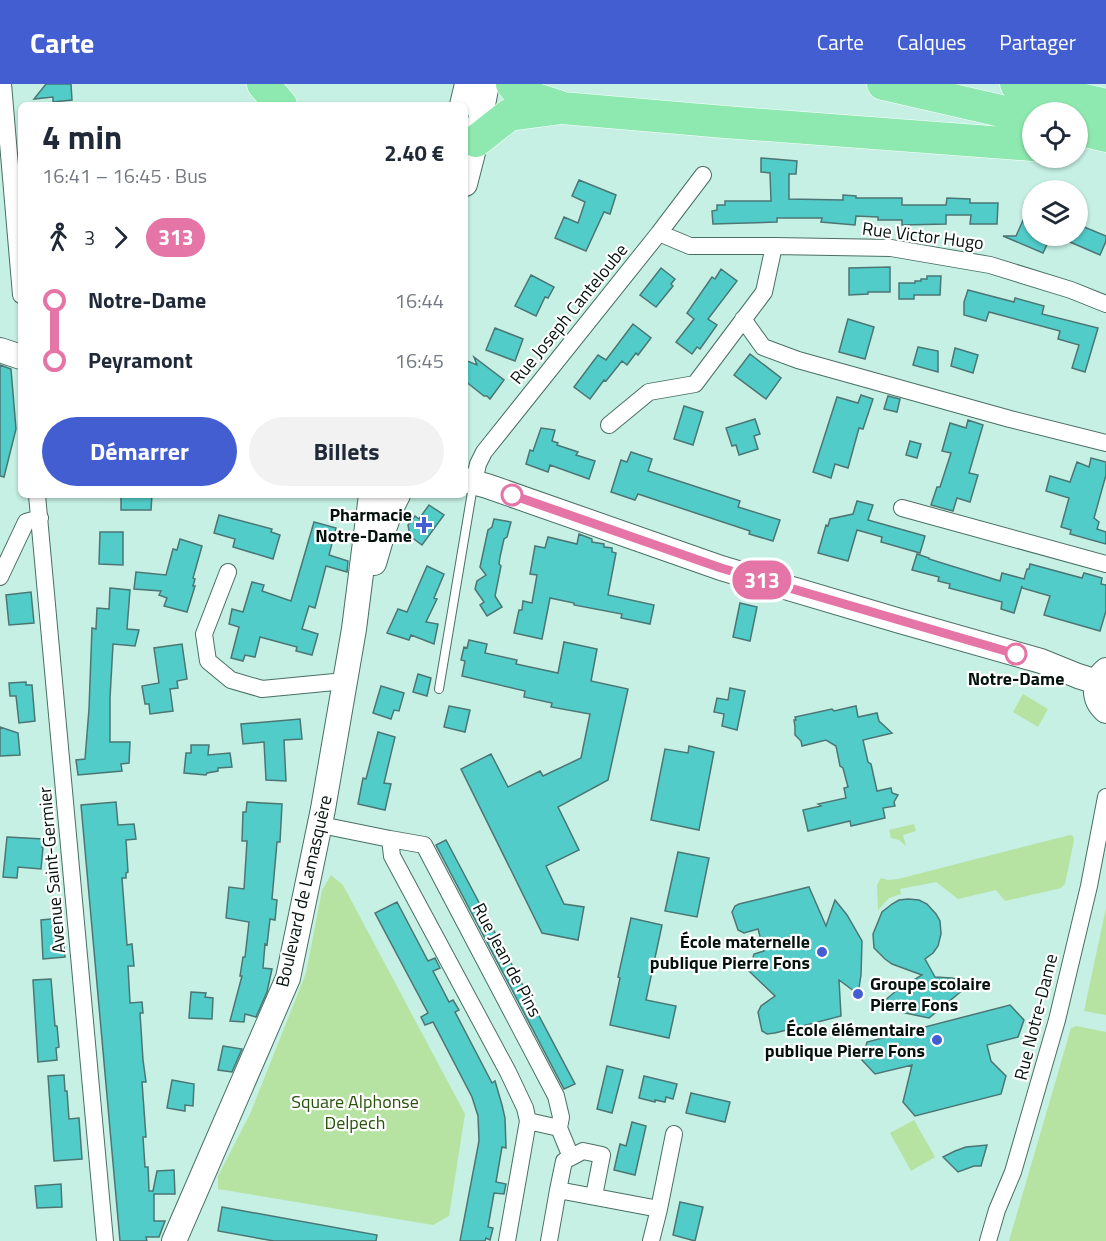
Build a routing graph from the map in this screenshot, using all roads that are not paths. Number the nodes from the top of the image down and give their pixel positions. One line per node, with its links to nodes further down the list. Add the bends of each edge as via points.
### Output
1 (3, 84): 23 (street)
2 (263, 84): 8 (highway)
3 (467, 84): 9 (main road)
4 (487, 84): 15 (main road)
5 (512, 84): 11 (highway, via 520,94)
6 (883, 84): 12 (highway)
7 (1016, 84): 10 (highway)
8 (278, 102)
9 (463, 102)
10 (1106, 105)
11 (562, 108): 15 (highway, via 509,115); 16 (highway)
12 (1022, 116)
13 (1088, 131): 14 (highway)
14 (1106, 135)
15 (476, 141): 19 (main road)
16 (1022, 144)
17 (1088, 151): 18 (highway)
18 (1106, 153)
19 (468, 172)
20 (703, 175): 21 (street, Rue Joseph Canteloube)
21 (659, 232): 22 (street, Rue Victor Hugo, via 690,246); 30 (street, Rue Joseph Canteloube, via 484,452)
22 (774, 246): 24 (street, Rue Victor Hugo, via 891,248 990,264); 25 (street, via 764,292)
23 (18, 260)
24 (1106, 304)
25 (743, 319): 28 (street, via 695,384 649,392); 29 (street, via 763,347 798,360)
26 (0, 350): 27 (main road)
27 (18, 356)
28 (609, 425)
29 (1106, 443)
30 (470, 481): 41 (main road, via 721,568 1041,661 1078,676)
31 (37, 498): 36 (street, Avenue Saint-Germier)
32 (371, 498): 40 (main road, Boulevard de Lamasquère)
33 (396, 498): 40 (main road, Boulevard de Lamasquère)
34 (467, 498): 43 (lane)
35 (902, 508): 37 (street)
36 (39, 518): 39 (street, via 26,522); 56 (street, Avenue Saint-Germier)
37 (1106, 564)
38 (228, 572): 42 (street, via 204,634 208,661 231,680 262,689)
39 (0, 577)
40 (354, 629): 42 (main road, Boulevard de Lamasquère)
41 (1102, 676): 44 (main road, via 1095,688 1098,703)
42 (345, 681): 46 (main road, Boulevard de Lamasquère)
43 (439, 689)
44 (1106, 711)
45 (1106, 797): 60 (street, Rue Notre-Dame, via 1057,1020 1013,1172)
46 (321, 825): 47 (street, Rue Jean de Pins); 55 (main road, Boulevard de Lamasquère, via 288,978)
47 (390, 839): 48 (street, via 392,856 508,1072); 49 (street, Rue Jean de Pins, via 424,845 556,1096 561,1117)
48 (528, 1121): 49 (street); 57 (street)
49 (559, 1128): 51 (street, Rue Jean de Pins)
50 (674, 1134): 54 (street)
51 (571, 1157): 52 (street, via 564,1161); 53 (street, via 583,1151 602,1155)
52 (558, 1190): 53 (street); 58 (street)
53 (594, 1196): 54 (street)
54 (659, 1209): 59 (street)
55 (180, 1239)
56 (105, 1241)
57 (507, 1241)
58 (549, 1241)
59 (651, 1241)
60 (988, 1241)

